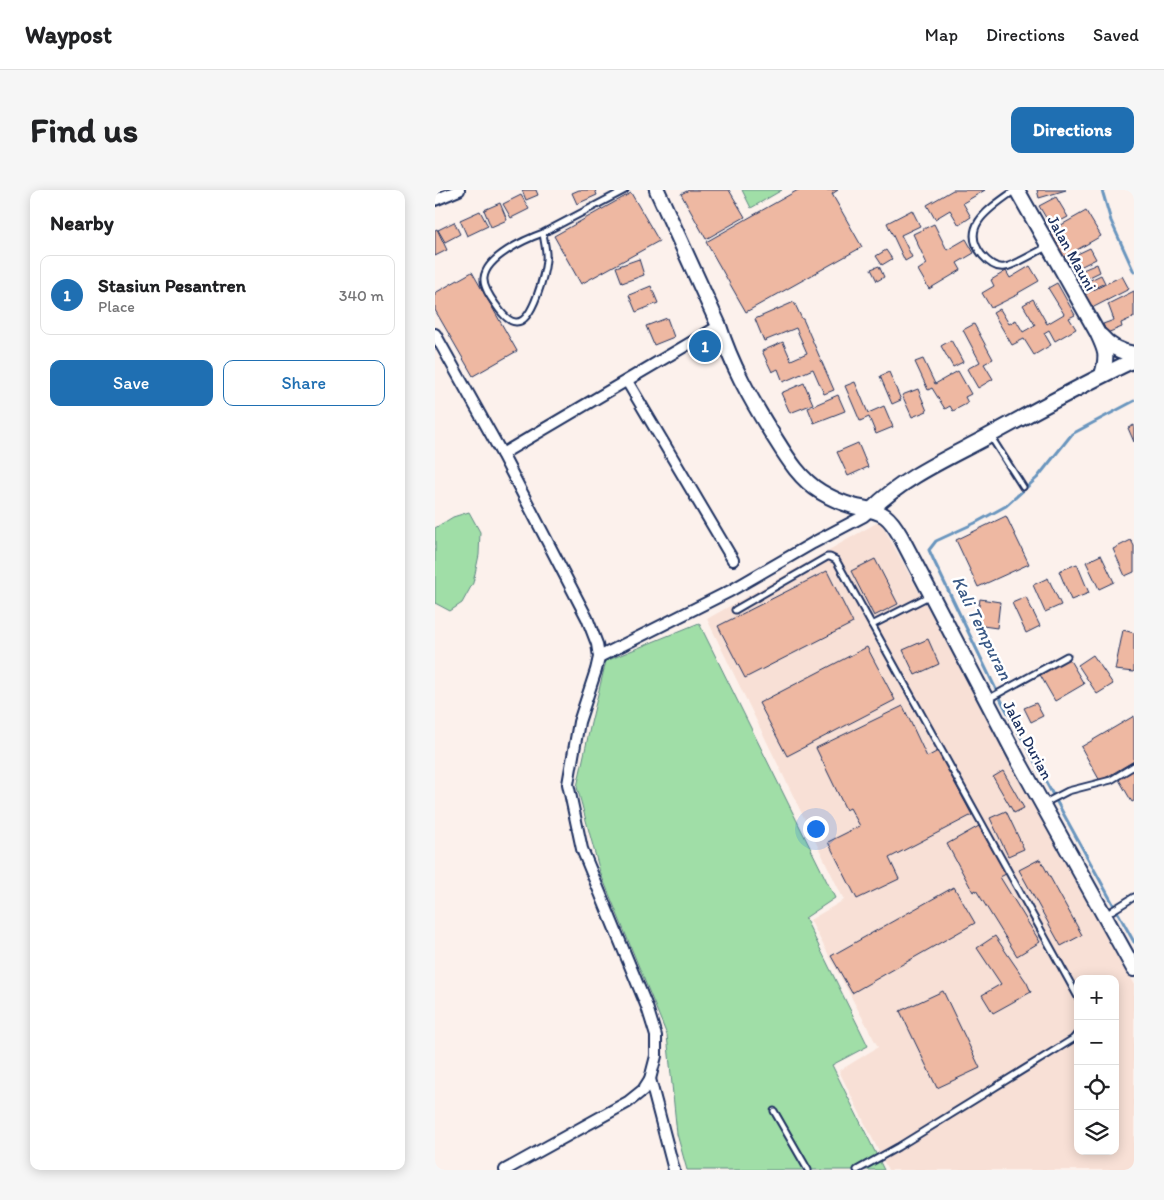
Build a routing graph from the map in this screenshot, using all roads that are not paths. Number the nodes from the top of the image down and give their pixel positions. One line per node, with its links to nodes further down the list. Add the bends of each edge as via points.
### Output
1 (459, 190): 5 (street)
2 (625, 190): 6 (lane)
3 (657, 190): 8 (main road)
4 (1016, 190): 7 (main road, Jalan Mauni); 7 (lane, via 977,222 974,240 978,250 988,261 1005,268)
5 (435, 200)
6 (543, 233): 6 (lane, via 505,251 486,270 487,290 496,306 508,319 516,322 528,313 541,285 547,256)
7 (1048, 246): 9 (main road, Jalan Mauni)
8 (719, 326): 14 (street); 18 (main road, via 746,390 803,478 831,497)
9 (1097, 332): 11 (main road, Jalan Mauni, via 1115,348); 13 (main road, Jalan Mauni, via 1106,355)
10 (435, 334): 16 (street)
11 (1134, 354)
12 (1134, 360): 13 (main road)
13 (1102, 375): 15 (main road)
14 (627, 381): 16 (street); 19 (street)
15 (990, 435): 17 (lane); 18 (main road, via 915,476)
16 (502, 454): 24 (street, via 593,632)
17 (1023, 487)
18 (871, 509): 20 (main road, Jalan Durian, via 893,524); 24 (street, via 864,516 730,591)
19 (733, 560)
20 (932, 594): 22 (lane); 25 (main road, Jalan Durian)
21 (735, 610): 22 (lane, via 830,557 837,560)
22 (872, 625): 31 (lane)
23 (1067, 656): 25 (lane)
24 (599, 657): 33 (street, via 579,722 568,784 582,849 656,1036 656,1056)
25 (987, 700): 27 (main road, Jalan Durian)
26 (1134, 766): 27 (lane, via 1111,780 1068,790)
27 (1047, 801): 29 (main road, Jalan Durian)
28 (1134, 897): 29 (lane)
29 (1109, 913): 30 (main road, Jalan Durian)
30 (1134, 969)
31 (1074, 990)
32 (1074, 1038): 38 (lane)
33 (650, 1079): 35 (street, via 643,1090 628,1102); 36 (street)
34 (774, 1111): 37 (lane)
35 (505, 1170)
36 (674, 1170)
37 (808, 1170)
38 (857, 1170)

